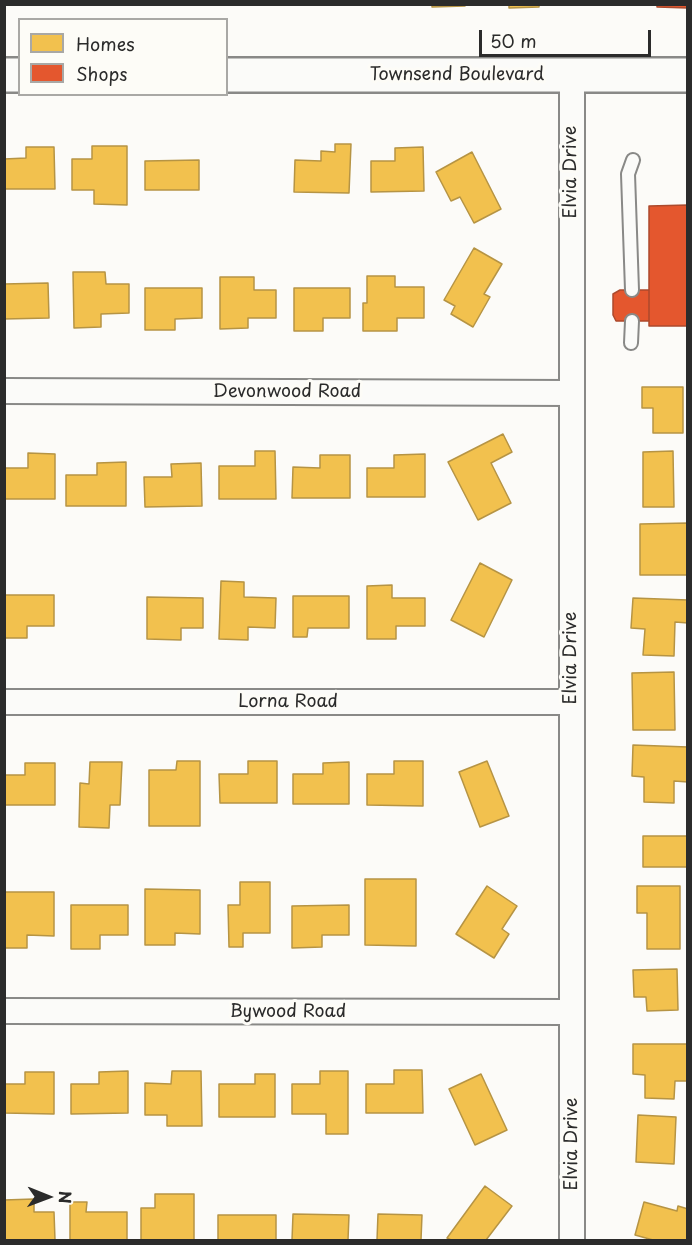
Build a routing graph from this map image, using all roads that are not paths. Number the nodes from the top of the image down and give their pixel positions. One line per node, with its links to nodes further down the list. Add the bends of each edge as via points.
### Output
1 (228, 75): 2 (street, Townsend Boulevard)
2 (572, 75): 3 (street, Townsend Boulevard); 9 (street, Elvia Drive)
3 (687, 75)
4 (633, 160): 5 (lane, via 628,174)
5 (632, 290)
6 (632, 321): 7 (lane)
7 (631, 343)
8 (4, 391): 9 (street, Devonwood Road)
9 (570, 393): 11 (street, Elvia Drive)
10 (4, 702): 11 (street, Lorna Road)
11 (571, 702): 13 (street, Elvia Drive)
12 (4, 1011): 13 (street, Bywood Road)
13 (571, 1012): 14 (street, Elvia Drive)
14 (572, 1240)

